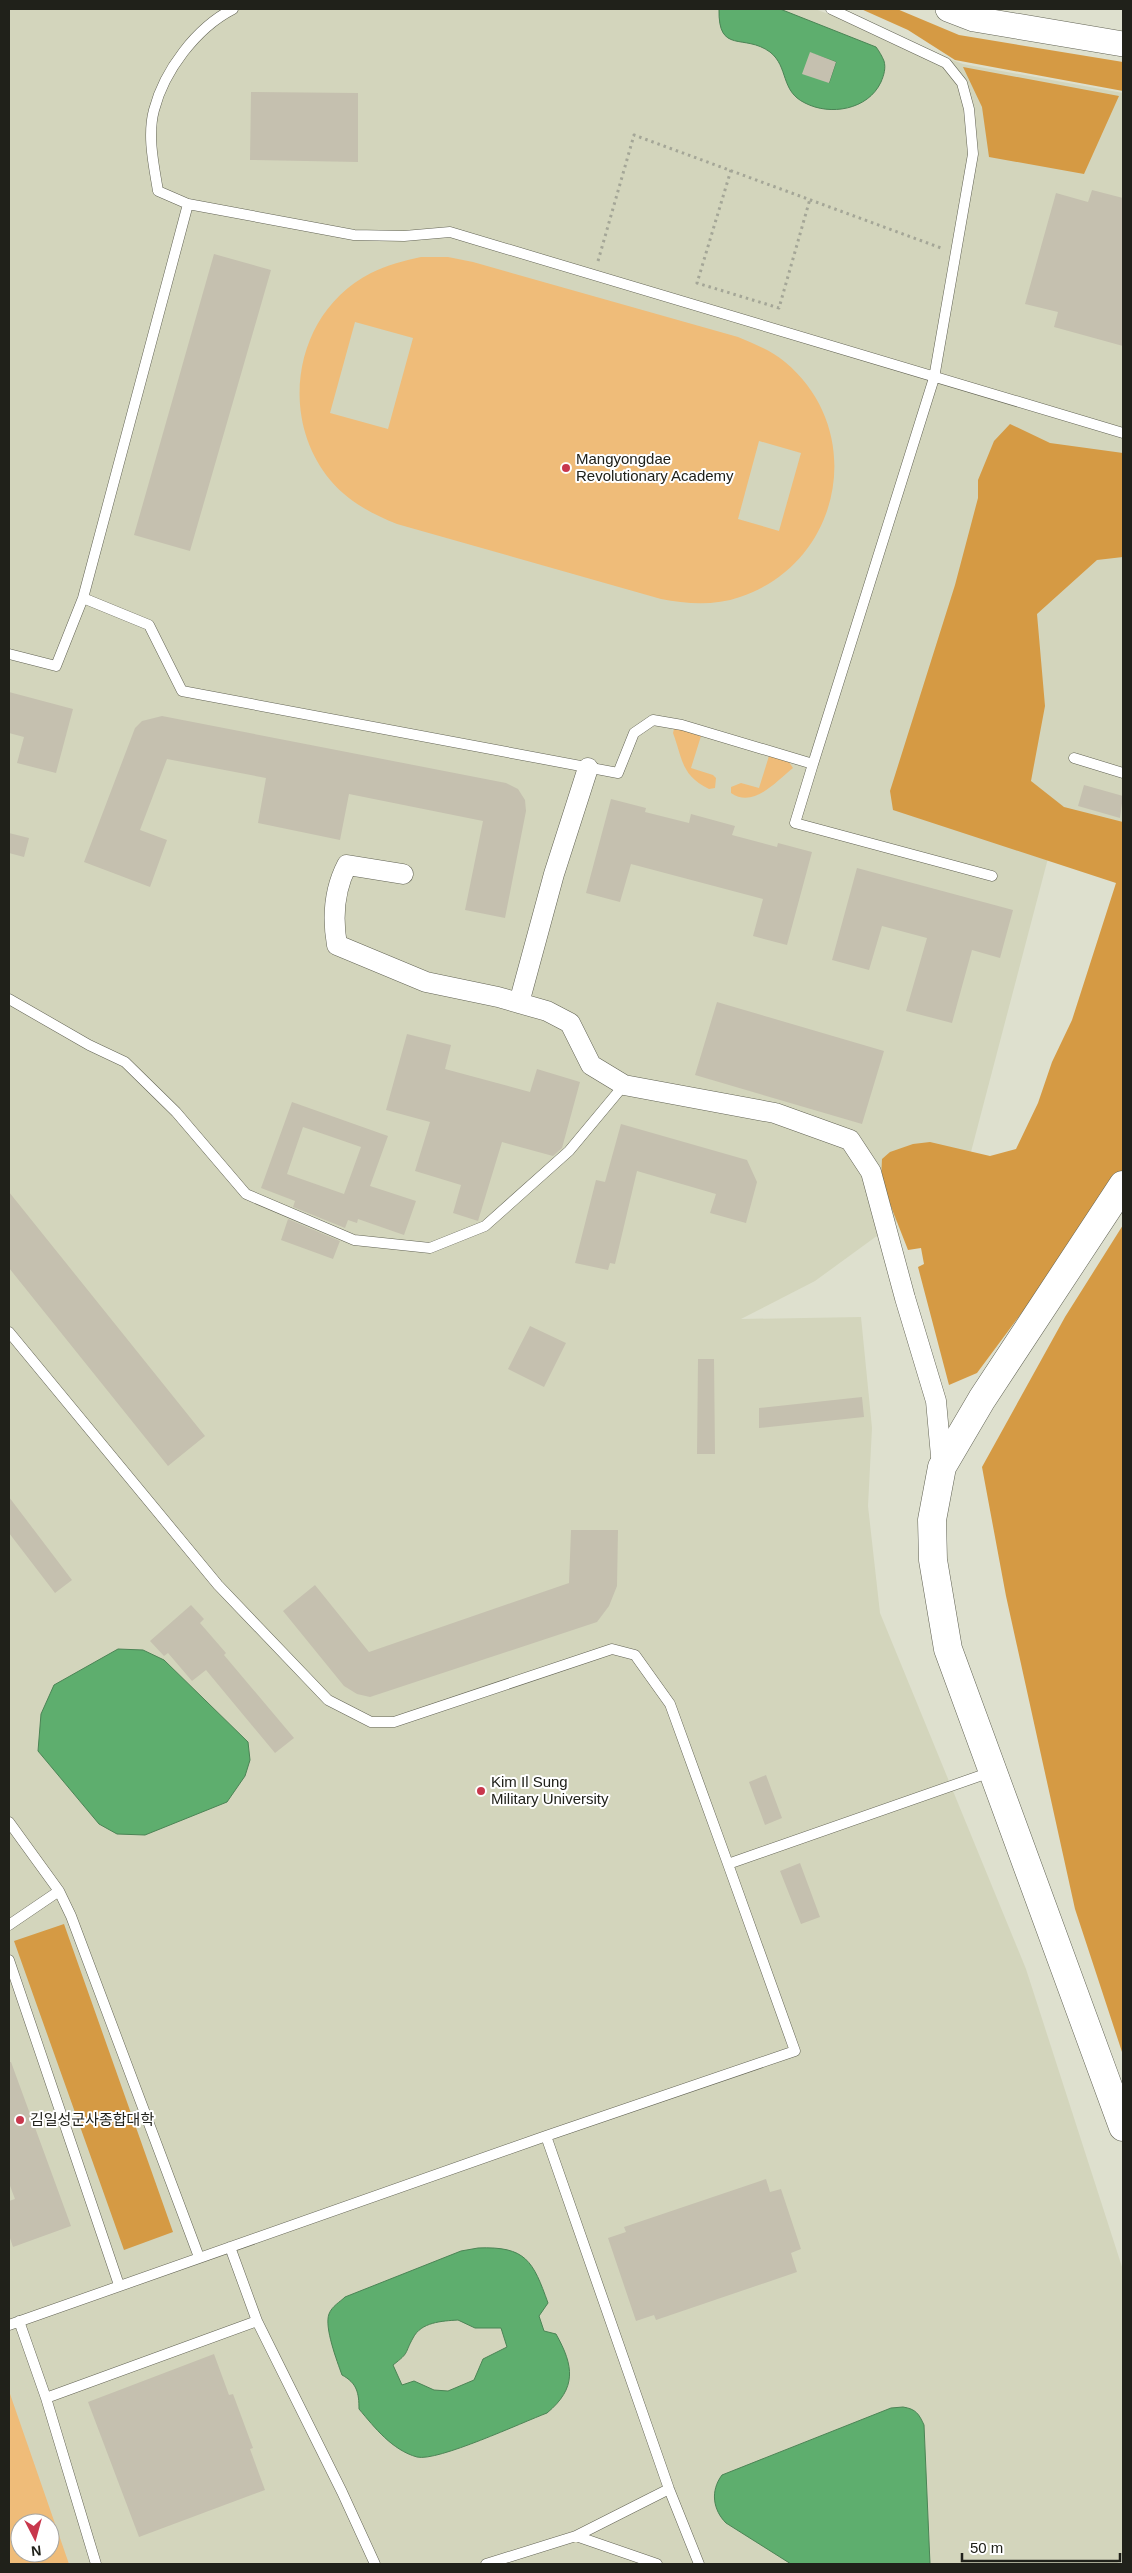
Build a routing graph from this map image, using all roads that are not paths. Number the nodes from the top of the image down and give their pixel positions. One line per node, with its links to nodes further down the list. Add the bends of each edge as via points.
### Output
1 (232, 9): 5 (lane, via 208,27 185,51 165,80 153,111 152,146 158,191)
2 (831, 9): 6 (lane, via 946,63 962,83 970,109 972,154)
3 (948, 9): 4 (street, via 984,20)
4 (1123, 44)
5 (188, 204): 6 (lane, via 354,235 404,236 450,232); 8 (lane)
6 (934, 378): 7 (lane); 11 (lane)
7 (1123, 433)
8 (83, 598): 9 (lane, via 56,666); 12 (lane, via 149,625 182,690)
9 (9, 654)
10 (1074, 758): 13 (lane)
11 (813, 764): 12 (lane, via 682,725 653,720 634,734 618,773); 15 (lane, via 794,823)
12 (588, 768): 17 (street, via 554,874)
13 (1123, 773)
14 (403, 874): 17 (street, via 347,864 338,883 334,926 337,945 426,982)
15 (992, 876)
16 (9, 999): 18 (lane, via 125,1062 176,1112 246,1194 354,1240 430,1248 485,1226 569,1151)
17 (519, 1003): 18 (street, via 547,1011 570,1023 591,1065)
18 (624, 1085): 21 (street, via 775,1113 850,1140 871,1172 936,1401)
19 (1123, 1185): 21 (main road, via 982,1399)
20 (9, 1332): 24 (lane, via 218,1584 328,1700 371,1722 394,1722 612,1649 635,1655 670,1704)
21 (942, 1467): 22 (main road, via 932,1520 934,1570 948,1649)
22 (992, 1772): 24 (lane); 28 (main road)
23 (9, 1822): 25 (lane)
24 (728, 1864): 29 (lane, via 795,2051)
25 (58, 1891): 26 (lane); 31 (lane, via 71,1916)
26 (9, 1925)
27 (9, 1960): 32 (lane)
28 (1123, 2127)
29 (546, 2136): 30 (lane); 37 (lane)
30 (230, 2247): 31 (lane); 34 (lane)
31 (199, 2257): 32 (lane)
32 (119, 2285): 33 (lane)
33 (19, 2321): 35 (lane); 36 (lane)
34 (257, 2321): 36 (lane); 40 (lane)
35 (9, 2325)
36 (46, 2398): 39 (lane)
37 (669, 2489): 38 (lane); 43 (lane)
38 (576, 2536): 41 (lane); 42 (lane)
39 (96, 2564)
40 (375, 2564)
41 (486, 2564)
42 (657, 2564)
43 (699, 2564)

